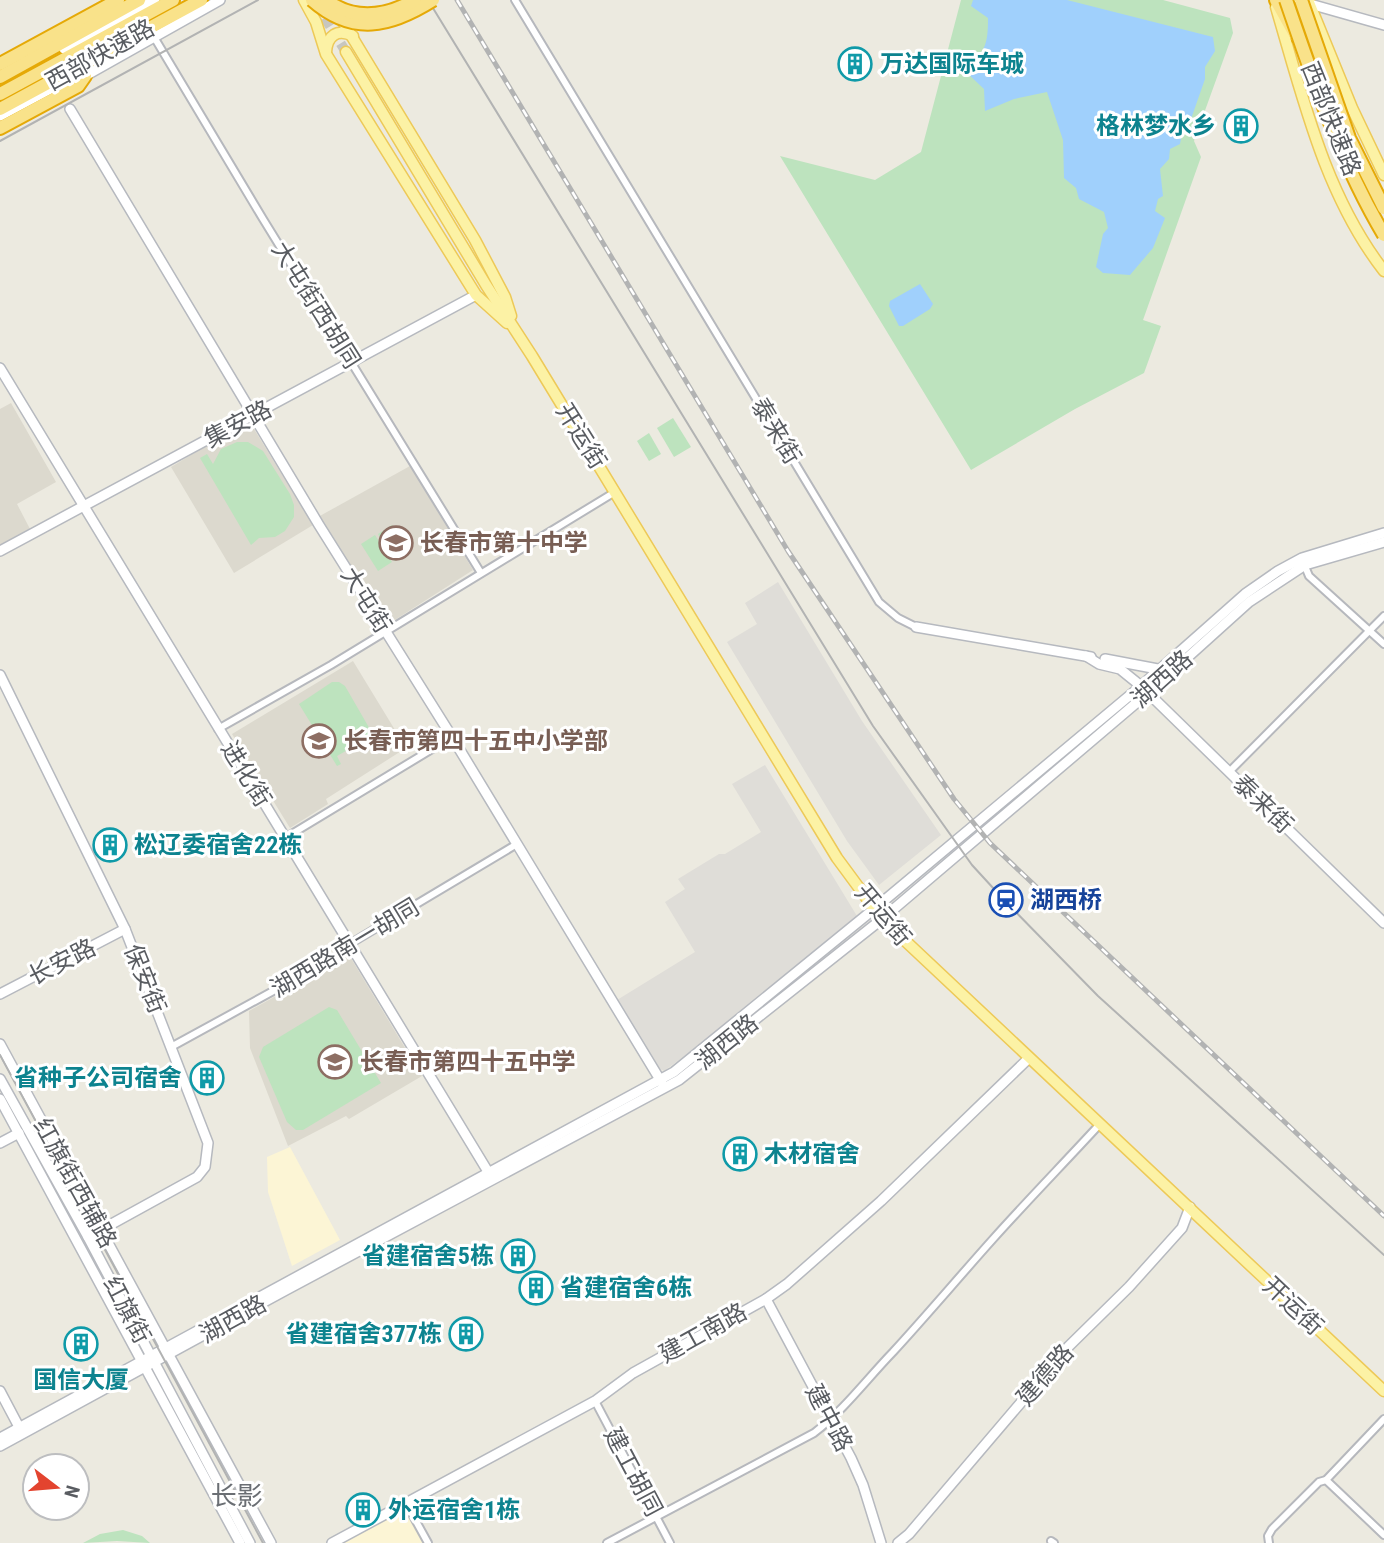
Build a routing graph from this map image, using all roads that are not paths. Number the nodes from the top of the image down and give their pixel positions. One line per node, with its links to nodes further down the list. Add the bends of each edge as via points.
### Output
1 (118, 0): 23 (highway)
2 (127, 0): 25 (street, via 15,61)
3 (139, 0): 25 (highway)
4 (155, 0): 25 (street)
5 (173, 0): 26 (highway, 西部快速路)
6 (201, 0): 27 (highway, 西部快速路)
7 (220, 0): 19 (street)
8 (304, 0): 22 (main road, 开运街)
9 (312, 0): 12 (highway, bridge, via 326,12 368,25 403,17)
10 (328, 0): 11 (highway, bridge, via 342,10 369,16); 18 (main road, 开运街)
11 (415, 0)
12 (433, 0)
13 (515, 0): 47 (street, 泰来街, via 879,602)
14 (1277, 0): 16 (street); 20 (highway, bridge); 33 (main road, via 1318,147 1345,206)
15 (1286, 0): 20 (highway, 西部快速路, bridge)
16 (1306, 1): 17 (street); 30 (main road); 31 (highway, 西部快速路, bridge, via 1349,138)
17 (1384, 26)
18 (353, 36): 22 (main road, via 336,33 328,41); 35 (main road, 开运街, via 475,240 505,297)
19 (154, 37): 24 (street); 36 (street, 大屯街西胡同)
20 (1301, 43): 32 (highway, 西部快速路, bridge, via 1343,157)
21 (346, 52): 35 (main road, 开运街)
22 (326, 54): 34 (main road, 开运街)
23 (0, 64)
24 (85, 76): 29 (highway, via 78,86)
25 (0, 79)
26 (0, 94)
27 (0, 109)
28 (71, 109): 38 (street, 大屯街)
29 (3, 122)
30 (1384, 175)
31 (1384, 208)
32 (1384, 235)
33 (1384, 271)
34 (476, 295): 35 (main road, 开运街); 36 (street, 集安路)
35 (516, 330): 39 (main road, 开运街)
36 (352, 362): 38 (street, 集安路); 45 (street, 大屯街西胡同)
37 (0, 368): 40 (street, 进化街)
38 (254, 416): 40 (street, 集安路); 48 (street, 大屯街)
39 (615, 492): 45 (street); 61 (main road, 开运街, via 837,858)
40 (82, 507): 43 (street, 集安路); 56 (street, 进化街)
41 (1384, 533): 44 (street, 湖西路)
42 (1384, 542): 44 (street, 湖西路)
43 (0, 551)
44 (1303, 562): 49 (street, via 1310,576); 52 (street, 湖西路, via 1278,571 1245,594); 53 (street, 湖西路, via 1249,602)
45 (481, 573): 48 (street)
46 (1384, 615): 49 (street)
47 (916, 627): 51 (street, 泰来街)
48 (386, 631): 56 (street); 57 (street, 大屯街)
49 (1370, 631): 50 (street); 58 (street)
50 (1384, 644)
51 (1086, 656): 52 (street, 泰来街); 55 (street, 泰来街, via 1120,669)
52 (1160, 669): 53 (street, 泰来街); 55 (street, 湖西路)
53 (1172, 671): 55 (street, 湖西路)
54 (0, 675): 64 (street, 保安街)
55 (1145, 689): 58 (street, 泰来街); 61 (street, 湖西路); 62 (street, 湖西路)
56 (218, 729): 59 (street, 进化街)
57 (452, 737): 59 (street); 60 (street, 大屯街)
58 (1229, 772): 63 (street, 泰来街)
59 (285, 838): 65 (street, 进化街)
60 (517, 844): 65 (street, 湖西路南一胡同); 71 (street, 大屯街)
61 (874, 909): 62 (main road, 开运街); 71 (street, 湖西路)
62 (881, 919): 69 (main road, 开运街); 71 (street, 湖西路, via 679,1080)
63 (1384, 923)
64 (125, 929): 66 (street, 长安路); 68 (street, 保安街)
65 (351, 946): 68 (street, 湖西路南一胡同); 76 (street, 进化街)
66 (0, 994)
67 (0, 1044): 78 (street, 红旗街西辅路)
68 (171, 1047): 78 (street, 保安街, via 208,1143 205,1167 197,1177)
69 (1028, 1059): 73 (main road, 开运街); 80 (street, 建工南路, via 818,1258)
70 (0, 1079): 79 (street, 红旗街)
71 (663, 1084): 76 (street, 湖西路)
72 (0, 1099): 74 (street, 红旗街)
73 (1099, 1125): 77 (main road, 开运街); 87 (street)
74 (19, 1133): 75 (street); 82 (street, 红旗街)
75 (0, 1143)
76 (491, 1176): 81 (street, 湖西路)
77 (1190, 1207): 84 (main road, 开运街); 103 (street, 建德路, via 1182,1228 1069,1346)
78 (101, 1229): 79 (street, 保安街); 81 (street, 红旗街西辅路)
79 (88, 1237): 82 (street, 红旗街)
80 (766, 1299): 85 (street, 建工南路, via 662,1356); 87 (street, 建中路)
81 (167, 1351): 82 (street, 湖西路); 97 (street, 红旗街西辅路)
82 (148, 1362): 88 (street, 湖西路); 90 (street, 湖西路); 95 (street, 红旗街); 96 (street, 红旗街)
83 (0, 1391): 88 (street)
84 (1384, 1391)
85 (595, 1401): 92 (street, 建工南路); 93 (street, 建工胡同)
86 (1384, 1419): 91 (street)
87 (830, 1420): 93 (street, via 814,1433); 102 (street, 建中路, via 863,1485)
88 (19, 1427): 89 (street, 湖西路)
89 (0, 1438)
90 (0, 1446)
91 (1326, 1480): 94 (street); 104 (street, via 1272,1529)
92 (406, 1503): 98 (street, 建工南路); 99 (street)
93 (656, 1517): 100 (street); 101 (street, 建工胡同)
94 (1384, 1535)
95 (240, 1543)
96 (250, 1543)
97 (271, 1543)
98 (332, 1543)
99 (428, 1543)
100 (607, 1543)
101 (670, 1543)
102 (881, 1543)
103 (898, 1543)
104 (1269, 1543)

